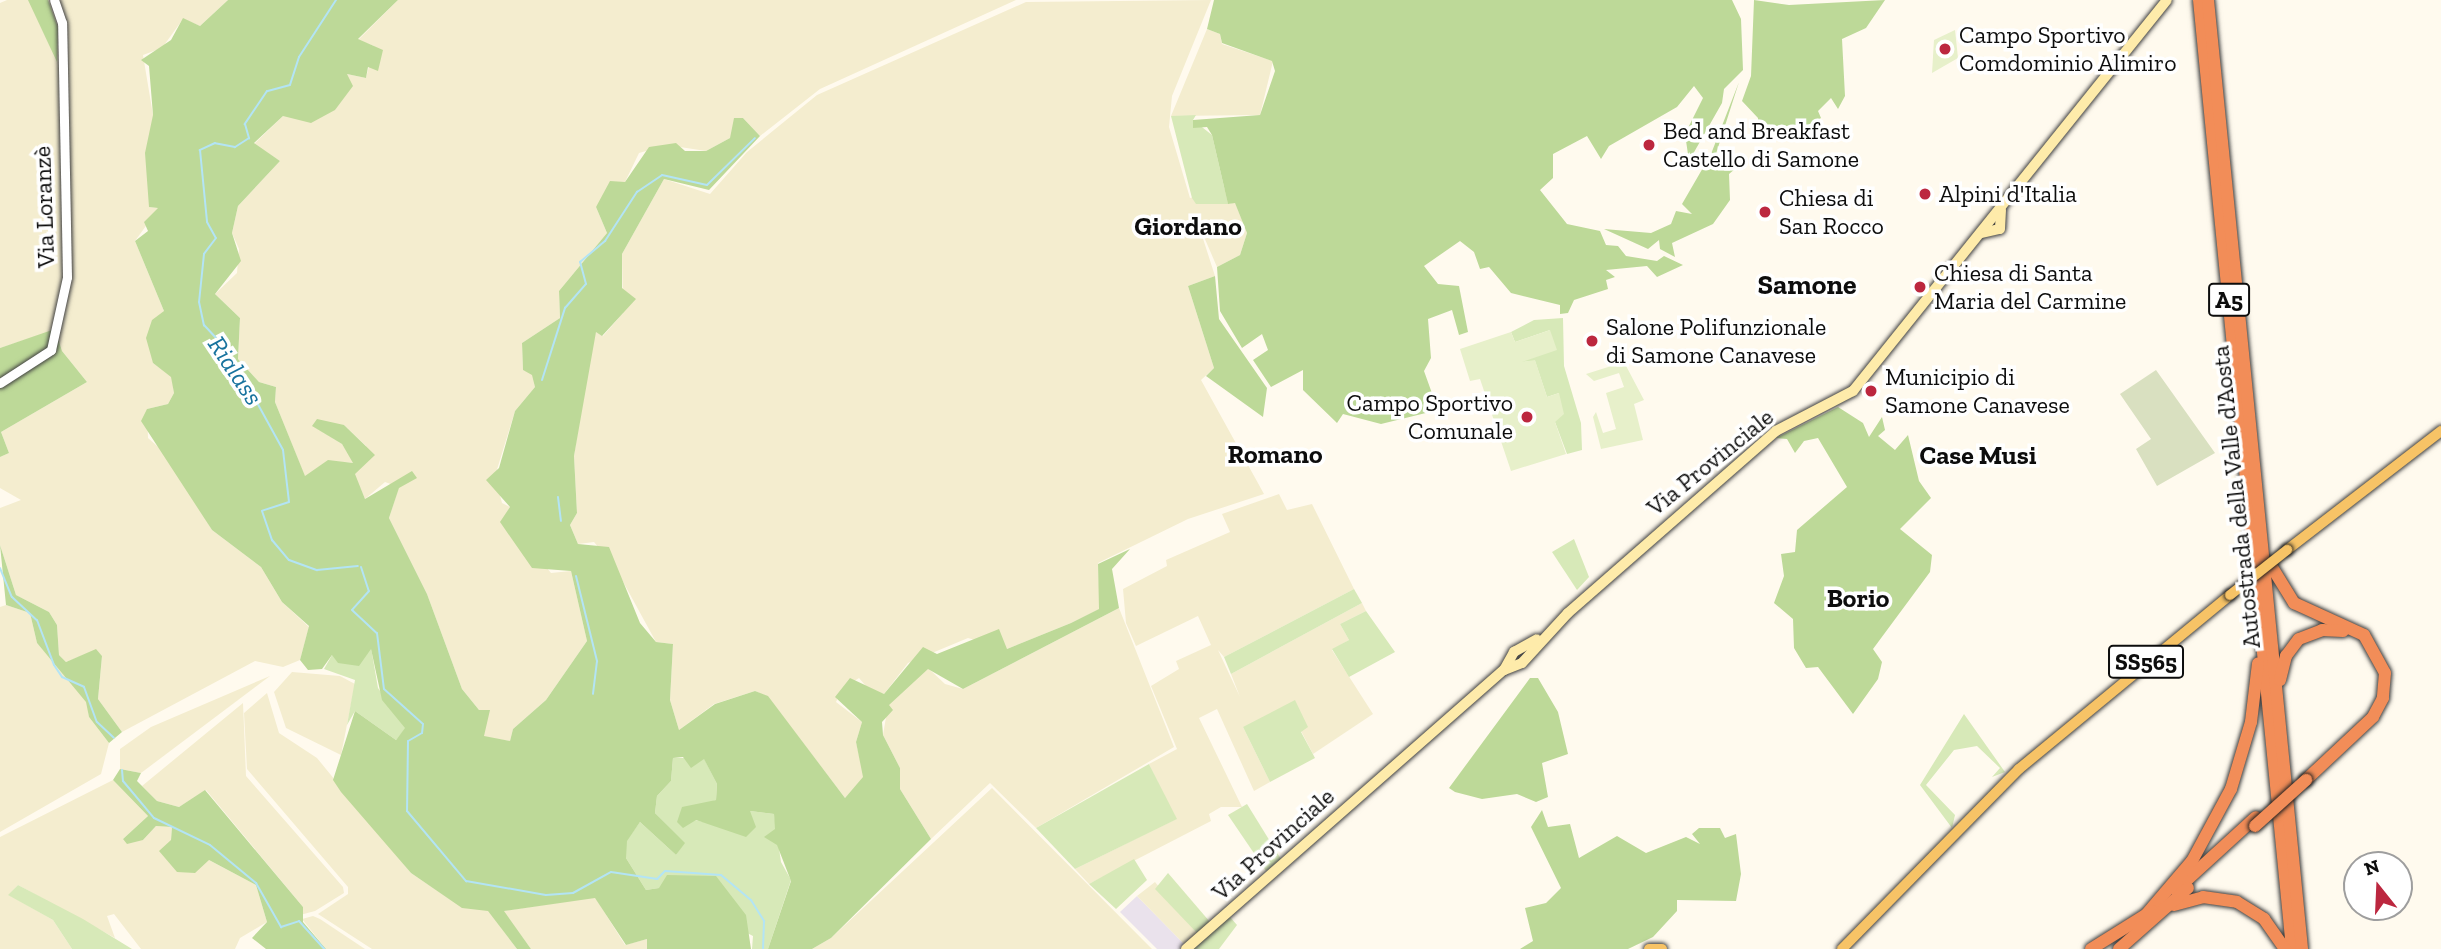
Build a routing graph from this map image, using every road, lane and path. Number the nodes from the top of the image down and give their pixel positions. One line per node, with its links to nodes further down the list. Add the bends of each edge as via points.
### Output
1 (54, 0): 5 (street, Via Loranzè, via 62,23 67,277 51,350)
2 (2167, 0): 14 (main road, Via Provinciale, via 1853,391 1776,431)
3 (2199, 0): 8 (highway, Autostrada della Valle d'Aosta / A5)
4 (2208, 0): 7 (highway, Autostrada della Valle d'Aosta / A5)
5 (0, 383)
6 (2441, 431): 17 (main road, SS565, bridge, via 2230,595 2019,769)
7 (2258, 497): 9 (highway, Autostrada della Valle d'Aosta / A5); 10 (highway, via 2271,570 2283,592 2307,611 2364,635 2385,673 2384,698 2373,717)
8 (2258, 599): 13 (highway, via 2255,701 2237,772 2192,860); 21 (highway, Autostrada della Valle d'Aosta / A5)
9 (2282, 740): 10 (highway, via 2280,678 2289,650 2322,629 2357,637 2378,664 2377,702); 22 (highway, Autostrada della Valle d'Aosta / A5)
10 (2306, 776): 11 (highway, bridge)
11 (2255, 821): 12 (highway); 13 (highway)
12 (2164, 910): 19 (highway); 20 (highway, via 2195,898 2229,900 2264,919)
13 (2145, 916): 18 (highway)
14 (1186, 949)
15 (1649, 949): 16 (main road)
16 (1662, 949)
17 (1842, 949)
18 (2091, 949)
19 (2119, 949)
20 (2285, 949)
21 (2292, 949)
22 (2302, 949)

